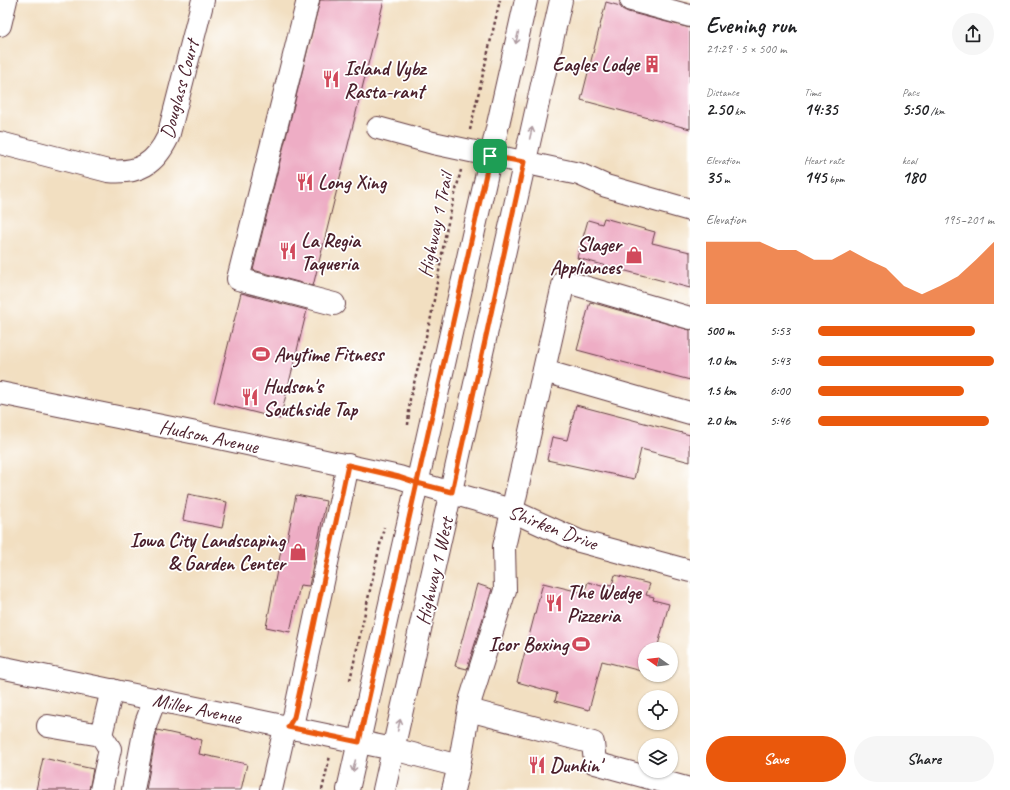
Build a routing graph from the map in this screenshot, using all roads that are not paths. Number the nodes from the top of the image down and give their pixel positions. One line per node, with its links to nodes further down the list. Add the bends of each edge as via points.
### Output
1 (6, 0): 8 (main road)
2 (203, 0): 10 (main road, Douglass Court, via 168,137 161,151 149,163 134,170 108,171)
3 (308, 0): 14 (main road, via 238,279)
4 (526, 0): 11 (main road, Highway 1 West, one-way to 11)
5 (561, 0): 12 (main road, Highway 1 West, one-way to 5)
6 (631, 0): 7 (main road)
7 (690, 16)
8 (0, 25)
9 (378, 128): 11 (main road)
10 (0, 143)
11 (490, 156): 12 (main road); 20 (main road, Highway 1 West)
12 (524, 162): 13 (main road, via 579,174 606,186); 21 (main road, Highway 1 West)
13 (690, 210)
14 (334, 304)
15 (690, 318): 16 (main road, via 564,281)
16 (544, 371): 18 (main road); 22 (main road)
17 (0, 393): 19 (main road, Hudson Avenue)
18 (690, 413)
19 (348, 465): 20 (main road, Hudson Avenue); 29 (main road, via 294,717)
20 (417, 483): 21 (main road, Shirken Drive); 31 (main road, Highway 1 West)
21 (452, 492): 22 (main road, Shirken Drive); 32 (main road, Highway 1 West, one-way to 21)
22 (512, 510): 23 (main road, Shirken Drive, via 580,541); 27 (main road, via 504,547 506,590)
23 (690, 571)
24 (0, 667): 25 (main road, Miller Avenue)
25 (112, 690): 26 (main road, Miller Avenue); 30 (main road)
26 (154, 699): 29 (main road, Miller Avenue); 36 (main road, via 146,723)
27 (469, 710): 33 (main road); 34 (main road, via 593,743 595,763)
28 (48, 726): 30 (main road)
29 (288, 727): 31 (main road, Miller Avenue); 37 (main road, via 283,737)
30 (101, 735): 35 (main road, via 110,749)
31 (359, 742): 32 (main road, Miller Avenue); 38 (main road, Highway 1 West, one-way to 38)
32 (393, 749): 33 (main road, Miller Avenue); 39 (main road, Highway 1 West)
33 (459, 766): 40 (main road)
34 (690, 789)
35 (101, 790)
36 (133, 790)
37 (271, 790)
38 (348, 790)
39 (384, 790)
40 (453, 790)

